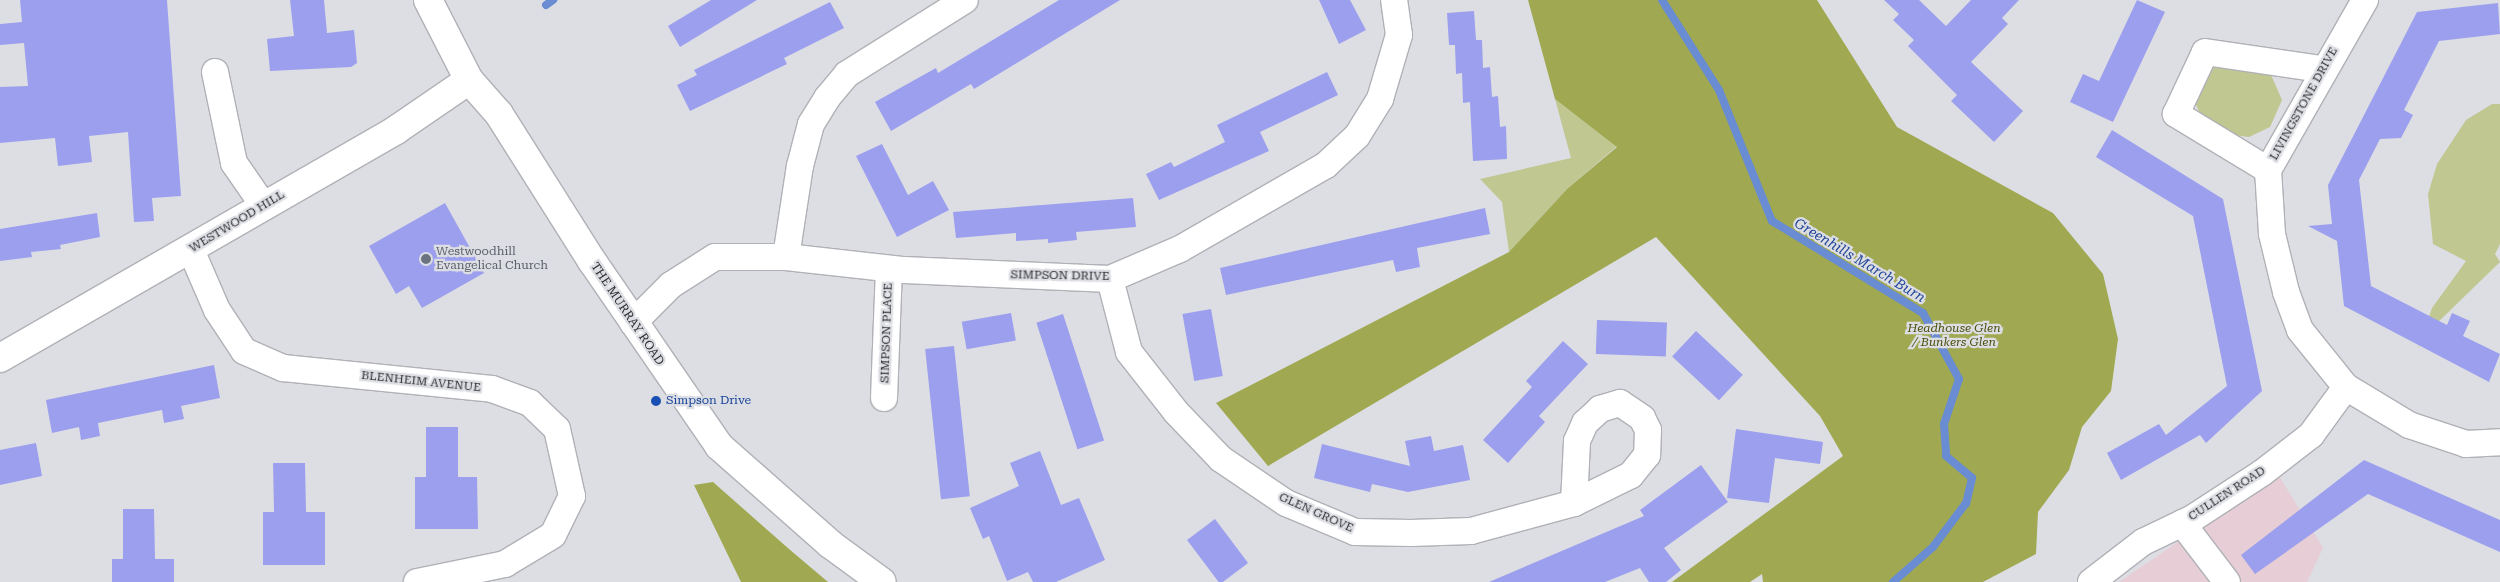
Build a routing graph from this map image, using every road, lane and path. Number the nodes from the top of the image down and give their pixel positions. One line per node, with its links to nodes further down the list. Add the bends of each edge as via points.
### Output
1 (428, 0): 7 (street, THE MURRAY ROAD)
2 (965, 0): 11 (street, via 847,74 827,98 811,124 800,166)
3 (1394, 0): 13 (street, SIMPSON DRIVE, via 1399,35 1380,99 1357,136 1326,165 1292,185 1180,249)
4 (2365, 0): 5 (street, LIVINGSTONE DRIVE)
5 (2322, 69): 8 (street, LIVINGSTONE DRIVE); 8 (street, via 2205,52 2176,114)
6 (215, 72): 9 (street, via 234,163)
7 (469, 80): 9 (street, WESTWOOD HILL, via 396,130); 14 (street, THE MURRAY ROAD, via 499,114)
8 (2268, 170): 16 (street, LIVINGSTONE DRIVE, via 2272,234 2300,330)
9 (262, 205): 10 (street, WESTWOOD HILL)
10 (191, 250): 15 (street, WESTWOOD HILL); 21 (street, BLENHEIM AVENUE, via 217,310 244,351 283,368 492,389 530,404 557,429 572,496 553,535 505,564)
11 (786, 258): 12 (street, SIMPSON DRIVE); 14 (street, SIMPSON DRIVE, via 715,257 671,285)
12 (889, 269): 13 (street, SIMPSON DRIVE); 17 (street, SIMPSON PLACE)
13 (1110, 279): 19 (street, GLEN GROVE, via 1129,352 1176,412 1221,459 1286,503 1355,532 1410,533 1470,531)
14 (633, 323): 23 (street, THE MURRAY ROAD, via 719,446 830,544)
15 (0, 358)
16 (2346, 387): 18 (street, LIVINGSTONE DRIVE, via 2409,425 2466,444); 20 (street, CULLEN ROAD, via 2310,434 2262,473)
17 (884, 398)
18 (2500, 442)
19 (1574, 503)
20 (2182, 523): 24 (street, CULLEN ROAD, via 2143,542); 25 (street)
21 (468, 576): 22 (street, BLENHEIM AVENUE)
22 (417, 582)
23 (882, 582)
24 (2091, 582)
25 (2227, 582)

